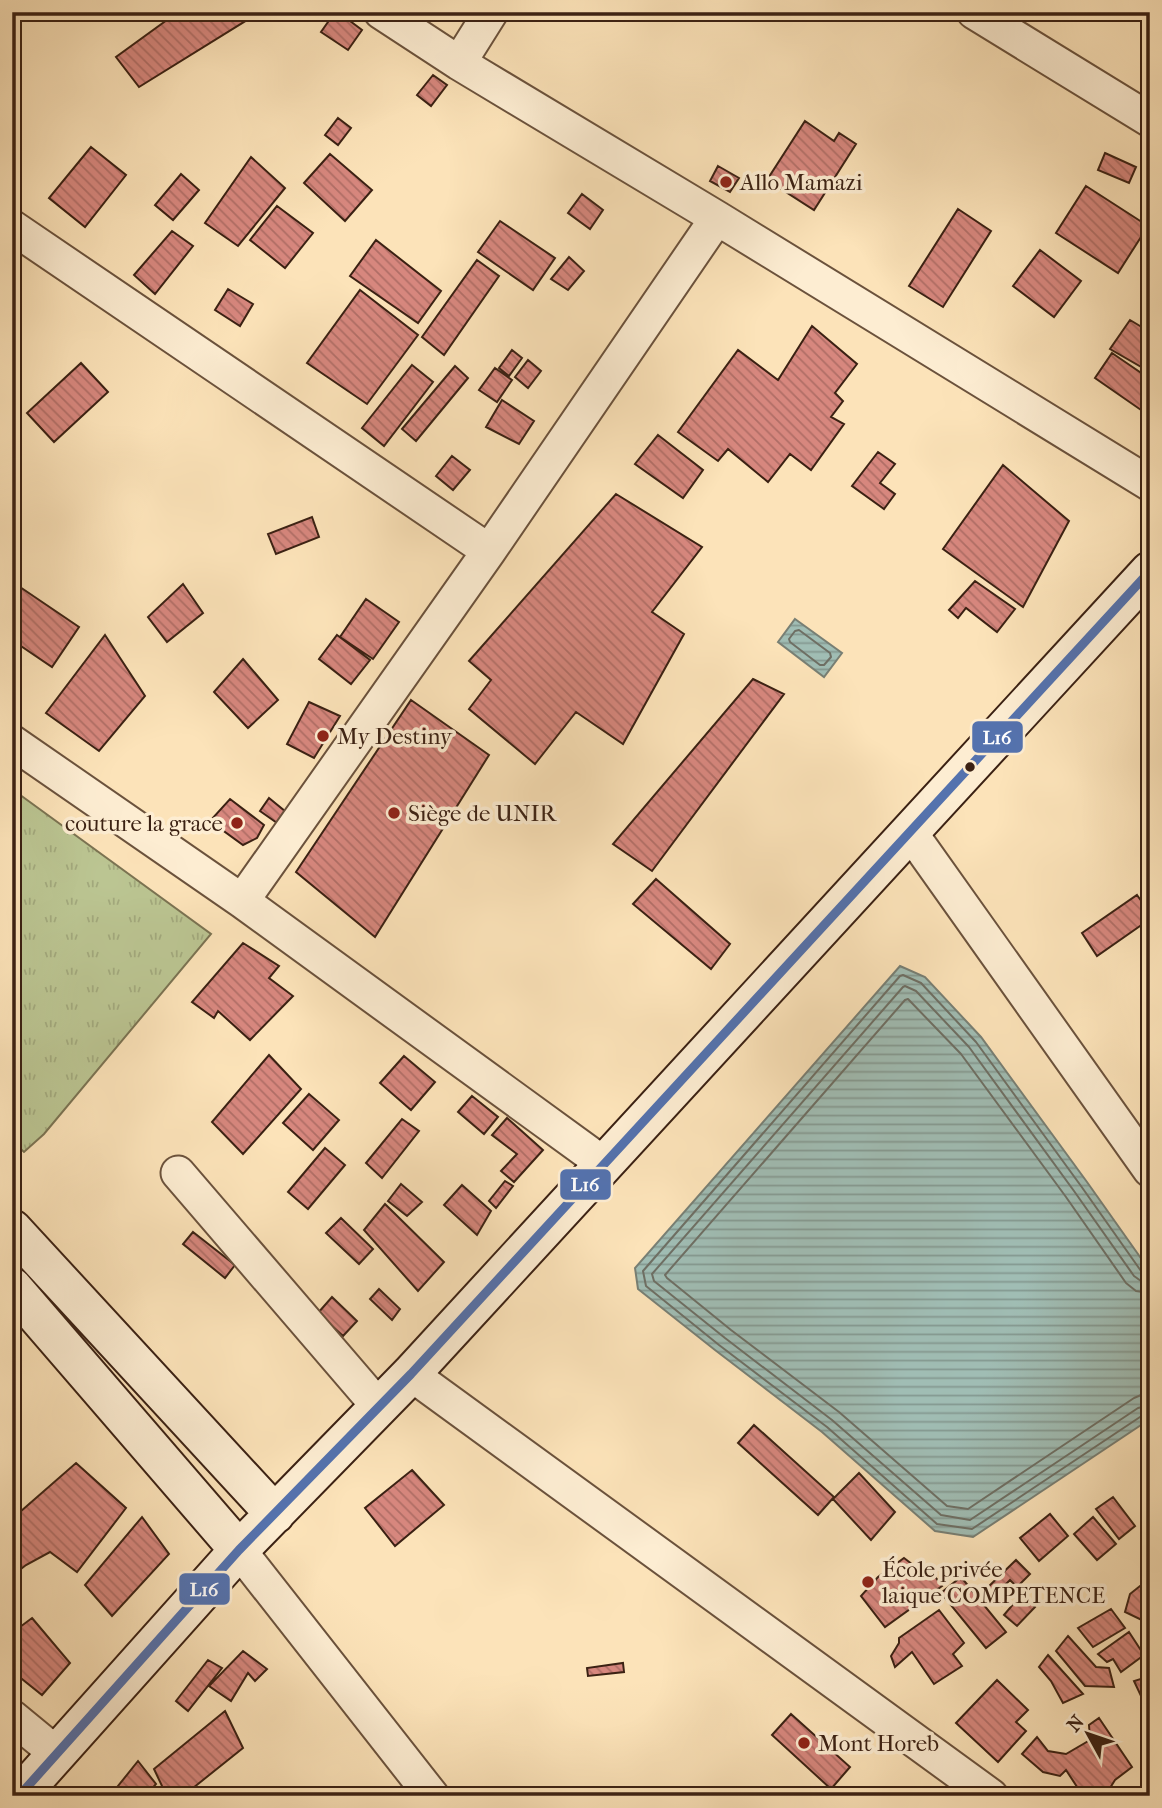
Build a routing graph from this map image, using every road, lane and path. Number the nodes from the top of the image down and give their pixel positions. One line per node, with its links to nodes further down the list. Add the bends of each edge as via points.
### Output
1 (381, 12): 4 (street)
2 (491, 12): 4 (street)
3 (974, 12): 5 (street)
4 (459, 63): 6 (street)
5 (1150, 120)
6 (717, 219): 8 (street); 9 (street)
7 (12, 227): 9 (street)
8 (1150, 484)
9 (489, 551): 13 (street)
10 (1150, 571): 12 (street)
11 (12, 742): 13 (street)
12 (909, 832): 14 (street); 15 (street)
13 (242, 901): 14 (street)
14 (592, 1155): 19 (street)
15 (1150, 1170)
16 (178, 1173): 20 (street)
17 (12, 1229): 21 (street)
18 (12, 1287): 22 (street)
19 (411, 1374): 20 (street); 27 (street)
20 (379, 1407): 21 (street)
21 (275, 1514): 22 (street)
22 (239, 1550): 24 (street); 26 (street)
23 (12, 1717): 24 (street)
24 (57, 1754): 25 (street)
25 (19, 1796)
26 (432, 1796)
27 (990, 1796)

